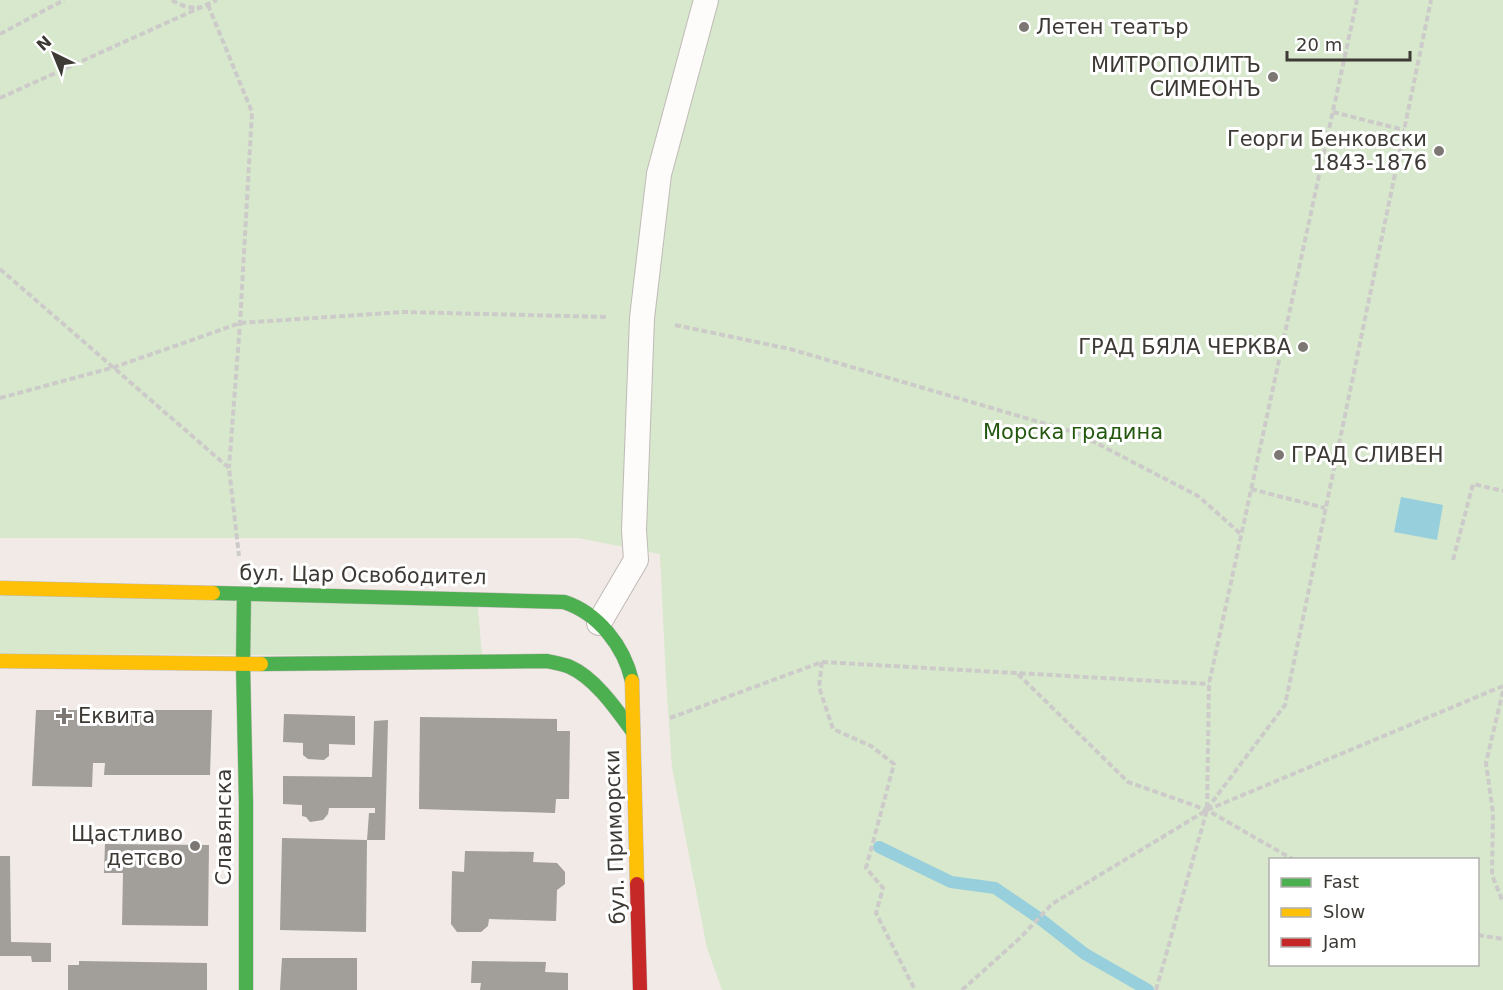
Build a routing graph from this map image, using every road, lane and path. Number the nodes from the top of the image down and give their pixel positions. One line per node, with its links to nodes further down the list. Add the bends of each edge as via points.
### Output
1 (64, 0): 8 (path)
2 (172, 0): 7 (path, via 187,7)
3 (216, 0): 7 (path)
4 (706, 0): 13 (lane, via 658,174)
5 (1357, 0): 10 (path)
6 (1431, 0): 11 (path)
7 (208, 5): 9 (path); 14 (path, via 252,112)
8 (0, 34)
9 (0, 98)
10 (1333, 112): 11 (path); 18 (path)
11 (1404, 129): 20 (path)
12 (0, 269): 15 (path)
13 (642, 318): 14 (path, via 403,312); 21 (path, via 790,349 1077,433 1198,496); 26 (lane, via 636,560)
14 (240, 323): 15 (path); 17 (path)
15 (115, 367): 16 (path); 17 (path)
16 (0, 398)
17 (230, 468): 22 (path)
18 (1251, 489): 20 (path); 21 (path)
19 (1503, 491): 23 (path, via 1473,484)
20 (1325, 508): 35 (path, via 1284,705)
21 (1242, 535): 31 (path)
22 (239, 558)
23 (1453, 560)
24 (0, 588): 25 (main road, бул. Цар Освободител)
25 (244, 594): 26 (main road, бул. Цар Освободител, via 564,602); 29 (main road, Славянска)
26 (599, 623): 34 (main road, бул. Цар Освободител, via 618,647 632,679)
27 (0, 661): 29 (main road)
28 (822, 662): 30 (path); 34 (path); 42 (path, via 819,687 833,729 871,746 894,764 866,868 883,888 876,913)
29 (243, 664): 34 (main road, бул. Приморски, via 547,661 572,667 590,681); 40 (main road, Славянска)
30 (1017, 673): 31 (path); 35 (path, via 1128,783)
31 (1209, 684): 35 (path)
32 (1503, 686): 35 (path)
33 (1503, 691): 37 (path, via 1486,763 1493,813 1492,875)
34 (633, 732): 41 (main road, бул. Приморски)
35 (1207, 810): 36 (path); 43 (path, via 1052,904); 44 (path)
36 (1291, 858)
37 (1503, 902)
38 (1479, 935): 39 (path)
39 (1503, 939)
40 (246, 990)
41 (640, 990)
42 (915, 990)
43 (963, 990)
44 (1156, 990)

